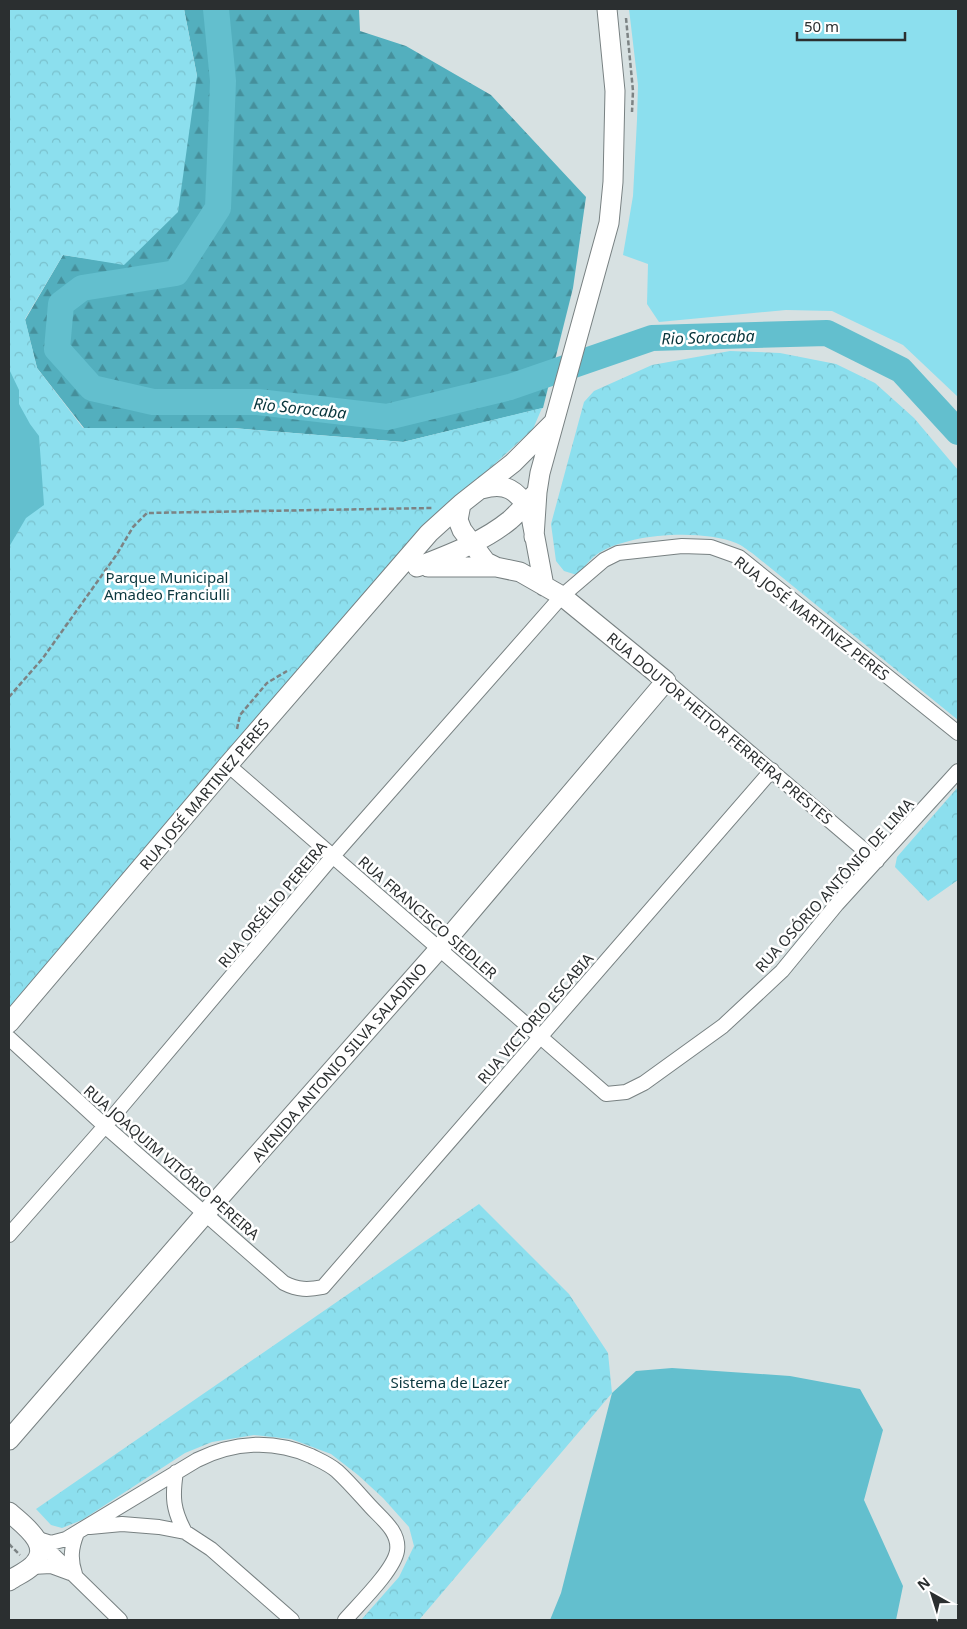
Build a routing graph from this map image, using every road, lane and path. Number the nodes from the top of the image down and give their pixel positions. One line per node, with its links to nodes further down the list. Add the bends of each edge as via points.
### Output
1 (607, 9): 2 (main road, via 615,92 609,222)
2 (554, 418): 3 (main road, RUA JOSÉ MARTINEZ PERES, via 513,463); 4 (main road)
3 (482, 489): 4 (main road, via 502,486); 5 (main road, RUA JOSÉ MARTINEZ PERES)
4 (531, 498): 7 (main road, RUA JOSÉ MARTINEZ PERES, via 511,519); 10 (main road, via 534,537)
5 (461, 504): 7 (main road, via 458,520); 8 (main road, RUA JOSÉ MARTINEZ PERES, via 429,533)
6 (438, 508): 13 (path, via 147,513 133,527 43,658)
7 (471, 545): 8 (main road, RUA JOSÉ MARTINEZ PERES); 9 (main road, via 486,562)
8 (409, 567): 9 (main road); 15 (main road, RUA JOSÉ MARTINEZ PERES)
9 (496, 567): 10 (main road, via 520,572)
10 (544, 586): 11 (main road)
11 (562, 596): 12 (main road, RUA DOUTOR HEITOR FERREIRA PRESTES); 14 (street, RUA JOSÉ MARTINEZ PERES, via 604,560 618,553 682,546 711,547 739,558); 18 (street, RUA ORSÉLIO PEREIRA)
12 (666, 681): 16 (street, RUA DOUTOR HEITOR FERREIRA PRESTES); 20 (main road, AVENIDA ANTONIO SILVA SALADINO)
13 (9, 697)
14 (958, 733)
15 (228, 765): 18 (street, RUA FRANCISCO SIEDLER); 21 (main road, RUA JOSÉ MARTINEZ PERES)
16 (772, 770): 19 (street, RUA DOUTOR HEITOR FERREIRA PRESTES); 22 (street, RUA VICTORIO ESCABIA)
17 (958, 771): 19 (street, RUA OSÓRIO ANTÔNIO DE LIMA)
18 (333, 856): 20 (street, RUA FRANCISCO SIEDLER); 25 (street, RUA ORSÉLIO PEREIRA)
19 (877, 861): 24 (street, RUA OSÓRIO ANTÔNIO DE LIMA, via 782,971 723,1026 644,1082 626,1092)
20 (439, 949): 22 (street, RUA FRANCISCO SIEDLER); 26 (main road, AVENIDA ANTONIO SILVA SALADINO)
21 (9, 1023)
22 (540, 1037): 24 (street, RUA FRANCISCO SIEDLER); 28 (street, RUA VICTORIO ESCABIA)
23 (9, 1038): 25 (street, RUA JOAQUIM VITÓRIO PEREIRA)
24 (606, 1094)
25 (105, 1126): 26 (street, RUA JOAQUIM VITÓRIO PEREIRA); 27 (street, RUA ORSÉLIO PEREIRA)
26 (205, 1214): 28 (street, RUA JOAQUIM VITÓRIO PEREIRA, via 284,1283 306,1290); 29 (main road, AVENIDA ANTONIO SILVA SALADINO)
27 (9, 1236)
28 (322, 1287)
29 (9, 1440)
30 (176, 1472): 32 (street); 33 (street, via 173,1502); 40 (street, via 222,1449 269,1444 295,1449 336,1470 392,1530 397,1542 391,1566)
31 (9, 1512): 34 (main road)
32 (82, 1530): 33 (street, via 122,1524); 34 (street, via 58,1542); 36 (street, via 72,1546 71,1562)
33 (185, 1532): 39 (street, via 211,1549)
34 (38, 1539): 35 (main road, via 40,1550); 36 (street)
35 (32, 1566): 36 (street, via 51,1566); 37 (main road)
36 (75, 1575): 38 (street)
37 (9, 1581)
38 (120, 1620)
39 (292, 1620)
40 (345, 1620)

